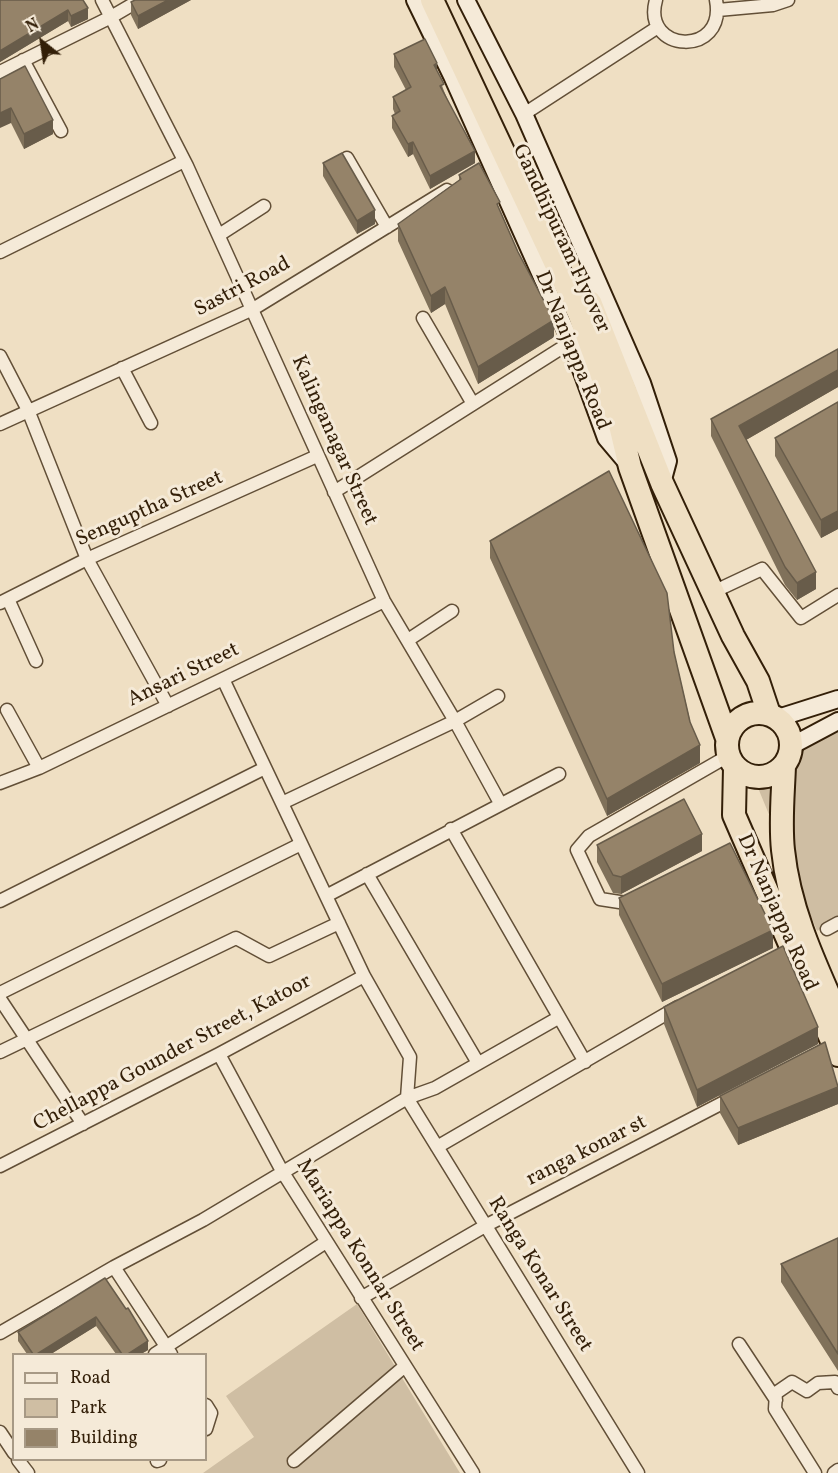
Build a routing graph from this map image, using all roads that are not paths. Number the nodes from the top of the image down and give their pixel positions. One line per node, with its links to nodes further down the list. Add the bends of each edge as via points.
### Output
1 (102, 0): 10 (street, Kalinganagar Street)
2 (140, 0): 10 (street)
3 (415, 0): 25 (street, Dr Nanjappa Road)
4 (432, 0): 30 (highway, Gandhipuram Flyover)
5 (447, 0): 30 (highway, Gandhipuram Flyover, via 594,310)
6 (466, 0): 14 (street)
7 (656, 0): 11 (street, via 654,18)
8 (788, 0): 9 (street)
9 (717, 5): 11 (street, via 712,29 695,41 674,40)
10 (111, 17): 12 (street); 17 (street, Kalinganagar Street)
11 (658, 27): 14 (street)
12 (23, 60): 13 (street); 15 (street)
13 (0, 72)
14 (524, 114): 35 (street, via 642,383 668,460)
15 (61, 131)
16 (347, 158): 20 (street)
17 (184, 161): 21 (street, Kalinganagar Street); 22 (street)
18 (463, 181): 20 (street, Sastri Road)
19 (264, 206): 21 (street)
20 (387, 227): 23 (street, Sastri Road)
21 (219, 235): 23 (street, Kalinganagar Street)
22 (0, 252)
23 (253, 309): 27 (street, Sastri Road); 33 (street, Kalinganagar Street)
24 (423, 318): 28 (street)
25 (570, 342): 28 (street); 34 (street, Dr Nanjappa Road, via 606,438)
26 (0, 356): 29 (street)
27 (122, 368): 29 (street, Sastri Road); 31 (street)
28 (473, 404): 36 (street)
29 (28, 410): 32 (street, Sastri Road); 37 (street)
30 (628, 422): 34 (highway, Gandhipuram Flyover); 35 (highway, Gandhipuram Flyover)
31 (152, 423)
32 (0, 424)
33 (317, 456): 36 (street, Kalinganagar Street); 37 (street, Senguptha Street)
34 (630, 467): 53 (highway, Dr Nanjappa Road)
35 (662, 483): 38 (highway)
36 (334, 492): 41 (street, Kalinganagar Street)
37 (87, 559): 40 (street, Senguptha Street); 48 (street)
38 (713, 592): 39 (street, via 762,569 801,618); 50 (highway)
39 (838, 595)
40 (4, 601): 44 (street)
41 (384, 601): 43 (street, Kalinganagar Street); 45 (street, Ansari Street)
42 (452, 611): 43 (street)
43 (408, 640): 51 (street, Kalinganagar Street)
44 (36, 661)
45 (223, 679): 48 (street, Ansari Street); 56 (street)
46 (498, 696): 51 (street)
47 (838, 699): 50 (street)
48 (168, 706): 55 (street, Ansari Street)
49 (7, 710): 55 (street)
50 (773, 716): 53 (highway, via 747,714 731,728); 54 (highway, via 790,736)
51 (454, 721): 59 (street); 60 (street)
52 (838, 722): 54 (street)
53 (730, 754): 54 (highway, via 754,777 765,777); 64 (street, via 590,836 577,850 600,900 626,903); 69 (highway, Dr Nanjappa Road, via 739,843 786,950)
54 (788, 756): 69 (highway, Dr Nanjappa Road, via 783,848)
55 (39, 768): 58 (street, Ansari Street)
56 (265, 768): 60 (street); 66 (street)
57 (559, 774): 59 (street)
58 (0, 783)
59 (500, 803): 61 (street)
60 (282, 804): 62 (street)
61 (451, 829): 63 (street); 74 (street)
62 (301, 844): 65 (street); 70 (street)
63 (367, 874): 65 (street); 80 (street)
64 (646, 892)
65 (326, 896): 67 (street)
66 (0, 901)
67 (339, 923): 68 (street); 75 (street, via 269,956 236,938)
68 (364, 976): 78 (street, Chellappa Gounder Street, Katoor); 82 (street, via 410,1057)
69 (814, 981): 73 (highway, Dr Nanjappa Road); 76 (highway, Dr Nanjappa Road)
70 (0, 993)
71 (693, 998): 79 (street)
72 (0, 999): 75 (street)
73 (838, 1016)
74 (558, 1018): 79 (street); 80 (street)
75 (26, 1039): 77 (street); 83 (street)
76 (830, 1051)
77 (0, 1052)
78 (219, 1054): 83 (street, Chellappa Gounder Street, Katoor); 86 (street, Mariappa Konnar Street)
79 (585, 1062): 84 (street)
80 (478, 1063): 82 (street, via 435,1088)
81 (740, 1094): 87 (street, ranga konar st)
82 (406, 1098): 84 (street, Ranga Konar Street); 86 (street)
83 (83, 1124): 85 (street, Chellappa Gounder Street, Katoor)
84 (437, 1147): 87 (street, Ranga Konar Street)
85 (0, 1166)
86 (282, 1171): 88 (street, Mariappa Konnar Street); 89 (street, via 203,1220)
87 (486, 1226): 90 (street, ranga konar st); 104 (street, Ranga Konar Street)
88 (326, 1242): 90 (street, Mariappa Konnar Street); 93 (street)
89 (114, 1267): 91 (street); 93 (street)
90 (361, 1298): 94 (street, Mariappa Konnar Street)
91 (0, 1334)
92 (739, 1344): 96 (street)
93 (169, 1351)
94 (405, 1366): 101 (street); 103 (street, Mariappa Konnar Street)
95 (838, 1388): 96 (street, via 835,1382 818,1383 807,1391 792,1382 776,1393)
96 (776, 1400): 105 (street, via 775,1409)
97 (207, 1407): 98 (street, via 211,1413)
98 (207, 1426)
99 (0, 1432): 100 (street)
100 (12, 1449)
101 (294, 1461)
102 (838, 1470): 106 (street)
103 (473, 1473)
104 (638, 1473)
105 (815, 1473)
106 (834, 1473)

